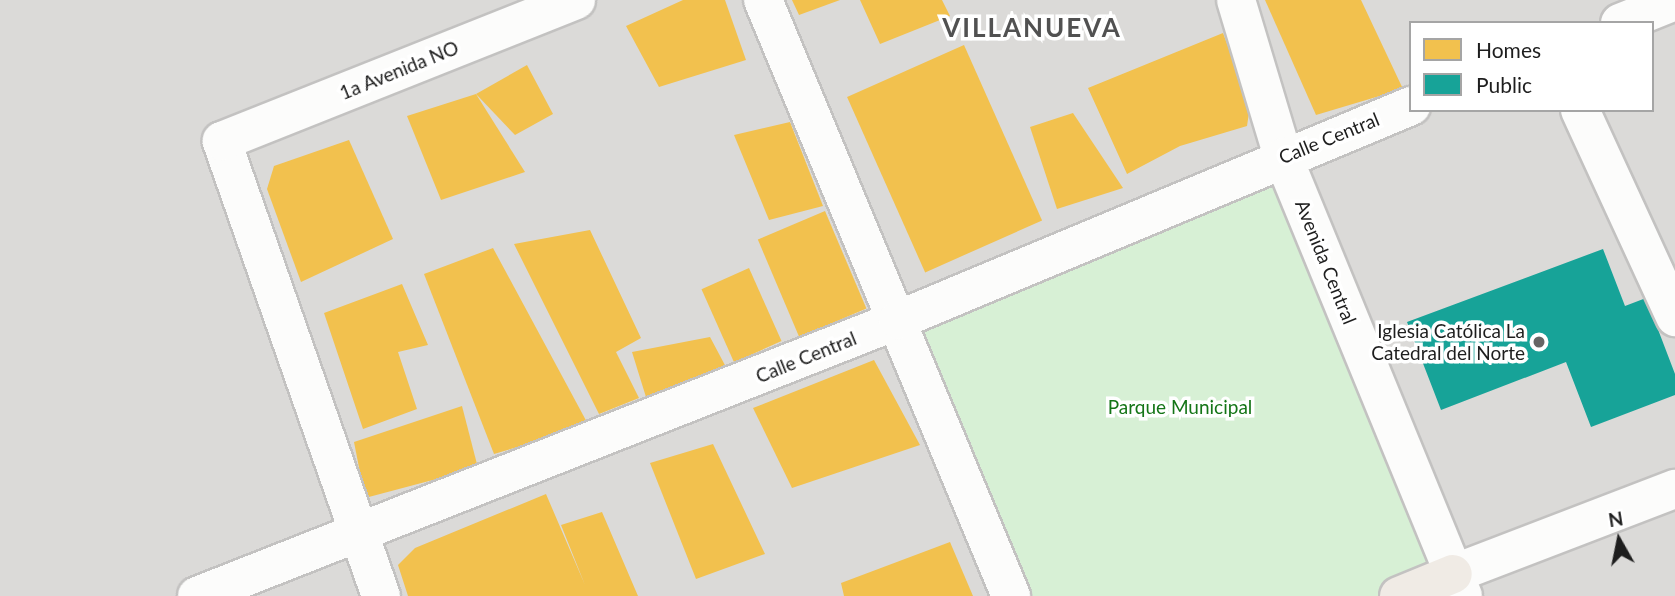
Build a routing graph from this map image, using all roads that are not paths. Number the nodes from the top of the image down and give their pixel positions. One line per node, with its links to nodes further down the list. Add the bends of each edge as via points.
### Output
1 (576, 0): 12 (street, 1a Avenida NO, via 222,141)
2 (763, 0): 10 (street)
3 (1236, 0): 8 (street, Avenida Central)
4 (1675, 1): 5 (street)
5 (1625, 21)
6 (1409, 107): 8 (street, Calle Central)
7 (1581, 112): 9 (street)
8 (1283, 157): 10 (street, Calle Central); 13 (street, Avenida Central)
9 (1675, 317)
10 (898, 320): 12 (street, Calle Central); 16 (street)
11 (1675, 489): 13 (street)
12 (358, 536): 14 (street, Calle Central); 15 (street)
13 (1458, 585): 17 (main road)
14 (197, 596)
15 (381, 596)
16 (1010, 596)
17 (1398, 596)

